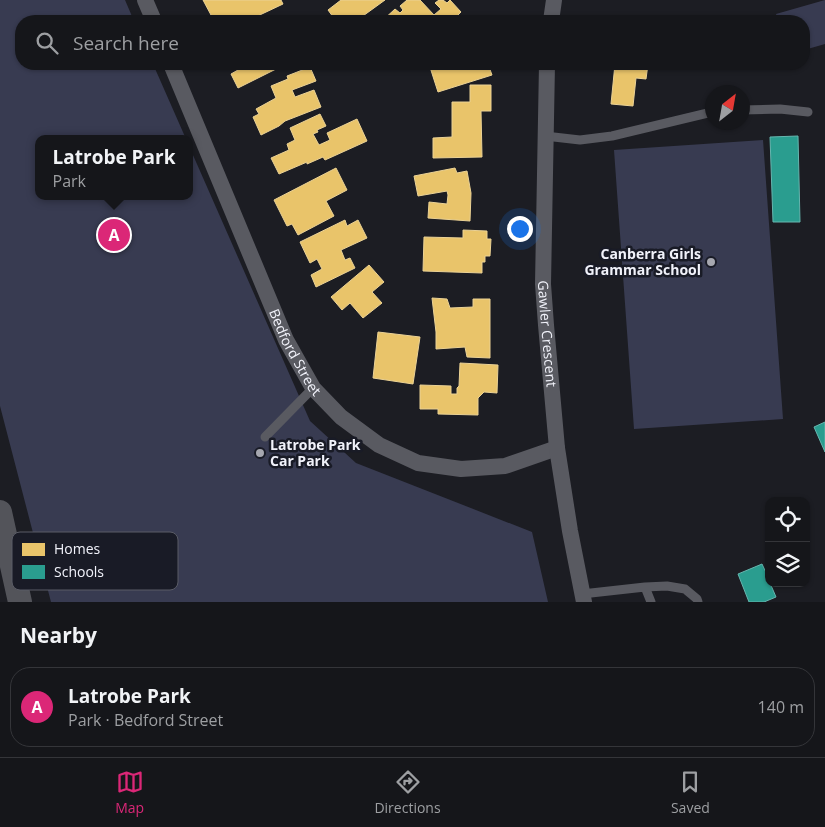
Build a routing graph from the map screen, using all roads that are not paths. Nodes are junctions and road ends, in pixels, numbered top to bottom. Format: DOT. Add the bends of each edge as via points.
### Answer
graph roads {
  1 [pos="145,0"];
  2 [pos="554,0"];
  3 [pos="151,15"];
  4 [pos="553,15"];
  5 [pos="174,70"];
  6 [pos="547,70"];
  7 [pos="750,110"];
  8 [pos="808,112"];
  9 [pos="705,114"];
  10 [pos="545,136"];
  11 [pos="313,388"];
  12 [pos="265,437"];
  13 [pos="557,448"];
  14 [pos="0,512"];
  15 [pos="12,566"];
  16 [pos="645,587"];
  17 [pos="583,598"];
  18 [pos="651,602"];
  19 [pos="698,602"];
  1 -- 3 [label="street"];
  2 -- 4 [label="street"];
  5 -- 11 [label="street, Bedford Street" via="286,340"];
  6 -- 10 [label="street, Gawler Crescent"];
  7 -- 8 [label="lane"];
  9 -- 10 [label="lane" via="612,136 580,140"];
  10 -- 13 [label="street, Gawler Crescent" via="544,284"];
  11 -- 12 [label="lane"];
  11 -- 13 [label="street, Bedford Street" via="341,417 379,445 418,463 461,469 505,466"];
  13 -- 17 [label="street, Gawler Crescent"];
  14 -- 15 [label="main road"];
  16 -- 17 [label="lane"];
  16 -- 18 [label="lane"];
  16 -- 19 [label="lane" via="685,589"];
}
